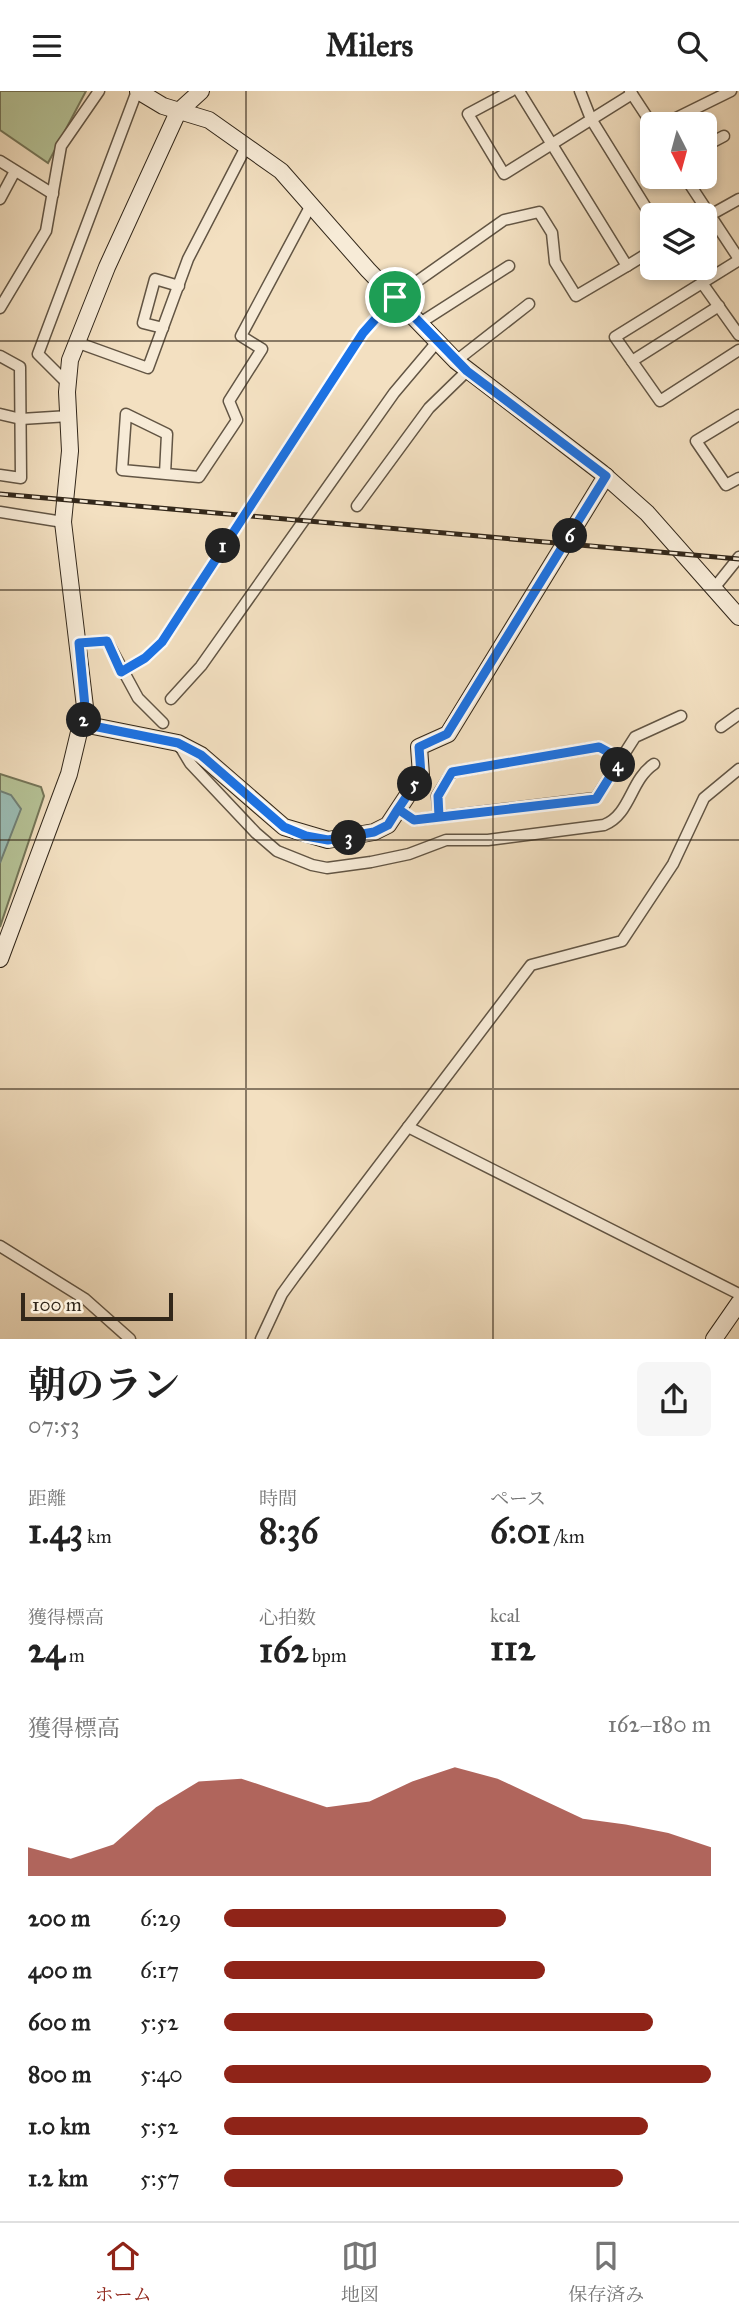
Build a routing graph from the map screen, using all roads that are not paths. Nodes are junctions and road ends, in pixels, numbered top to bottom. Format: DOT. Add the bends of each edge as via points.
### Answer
graph roads {
  1 [pos="99,91"];
  2 [pos="138,91"];
  3 [pos="201,91"];
  4 [pos="511,91"];
  5 [pos="519,91"];
  6 [pos="580,91"];
  7 [pos="731,91"];
  8 [pos="631,92"];
  9 [pos="178,112"];
  10 [pos="644,112"];
  11 [pos="688,112"];
  12 [pos="592,119"];
  13 [pos="724,136"];
  14 [pos="718,139"];
  15 [pos="552,143"];
  16 [pos="247,145"];
  17 [pos="0,161"];
  18 [pos="15,171"];
  19 [pos="53,194"];
  20 [pos="0,199"];
  21 [pos="739,199"];
  22 [pos="643,203"];
  23 [pos="311,205"];
  24 [pos="717,211"];
  25 [pos="717,229"];
  26 [pos="640,258"];
  27 [pos="739,259"];
  28 [pos="509,266"];
  29 [pos="627,266"];
  30 [pos="702,283"];
  31 [pos="178,286"];
  32 [pos="395,297"];
  33 [pos="529,304"];
  34 [pos="0,306"];
  35 [pos="719,306"];
  36 [pos="420,323"];
  37 [pos="163,328"];
  38 [pos="739,335"];
  39 [pos="437,341"];
  40 [pos="76,342"];
  41 [pos="739,351"];
  42 [pos="0,356"];
  43 [pos="632,361"];
  44 [pos="461,366"];
  45 [pos="67,383"];
  46 [pos="0,414"];
  47 [pos="739,415"];
  48 [pos="69,416"];
  49 [pos="21,419"];
  50 [pos="165,474"];
  51 [pos="0,475"];
  52 [pos="606,476"];
  53 [pos="739,478"];
  54 [pos="357,506"];
  55 [pos="0,512"];
  56 [pos="63,522"];
  57 [pos="739,557"];
  58 [pos="715,587"];
  59 [pos="739,617"];
  60 [pos="79,643"];
  61 [pos="121,672"];
  62 [pos="171,699"];
  63 [pos="739,714"];
  64 [pos="681,716"];
  65 [pos="163,723"];
  66 [pos="83,724"];
  67 [pos="721,727"];
  68 [pos="178,743"];
  69 [pos="621,759"];
  70 [pos="654,764"];
  71 [pos="739,769"];
  72 [pos="398,809"];
  73 [pos="439,817"];
  74 [pos="0,959"];
  75 [pos="408,1127"];
  76 [pos="0,1246"];
  77 [pos="739,1294"];
  78 [pos="739,1303"];
  79 [pos="130,1339"];
  80 [pos="261,1339"];
  81 [pos="714,1339"];
  1 -- 19 [label="street" via="61,146"];
  2 -- 9 [label="street"];
  2 -- 45 [label="street" via="38,354"];
  3 -- 9 [label="street"];
  4 -- 15 [label="street" via="468,114 504,174"];
  5 -- 15 [label="street"];
  6 -- 12 [label="street"];
  7 -- 11 [label="street"];
  8 -- 10 [label="street"];
  8 -- 12 [label="street"];
  9 -- 16 [label="street" via="209,120"];
  9 -- 40 [label="street"];
  12 -- 15 [label="street"];
  12 -- 22 [label="street"];
  13 -- 14 [label="street"];
  15 -- 29 [label="street"];
  16 -- 23 [label="street" via="281,171"];
  16 -- 31 [label="street"];
  17 -- 18 [label="street"];
  18 -- 19 [label="street"];
  18 -- 20 [label="street"];
  19 -- 34 [label="street" via="43,238"];
  21 -- 24 [label="street"];
  23 -- 32 [label="street"];
  23 -- 50 [label="street" via="241,336 262,349 229,401 237,420 199,477"];
  25 -- 27 [label="street"];
  26 -- 29 [label="street"];
  27 -- 30 [label="street"];
  28 -- 36 [label="street"];
  29 -- 32 [label="street" via="576,296 555,262 552,233 539,212 504,220"];
  30 -- 35 [label="street"];
  30 -- 43 [label="street" via="615,337"];
  31 -- 37 [label="street"];
  31 -- 37 [label="street" via="155,279 143,323"];
  32 -- 36 [label="street"];
  32 -- 61 [label="street" via="363,333 162,642"];
  33 -- 44 [label="street"];
  35 -- 38 [label="street"];
  35 -- 43 [label="street"];
  36 -- 39 [label="street"];
  37 -- 40 [label="street" via="148,369"];
  39 -- 44 [label="street"];
  39 -- 62 [label="street" via="394,393 201,666"];
  40 -- 45 [label="street"];
  41 -- 43 [label="street" via="660,401"];
  42 -- 49 [label="street" via="20,367"];
  44 -- 52 [label="street"];
  44 -- 54 [label="street"];
  45 -- 48 [label="street"];
  46 -- 49 [label="street"];
  47 -- 53 [label="street" via="696,441 726,485"];
  48 -- 49 [label="street"];
  48 -- 56 [label="street" via="71,451"];
  49 -- 51 [label="street" via="21,478"];
  50 -- 50 [label="street" via="122,470 126,414 167,434"];
  52 -- 58 [label="street" via="673,539"];
  52 -- 72 [label="street" via="447,734 419,747 421,775"];
  55 -- 56 [label="street"];
  56 -- 60 [label="street"];
  57 -- 58 [label="street"];
  58 -- 59 [label="street"];
  60 -- 61 [label="street" via="107,641"];
  60 -- 66 [label="street"];
  61 -- 65 [label="street"];
  63 -- 67 [label="street"];
  64 -- 69 [label="street" via="635,737"];
  66 -- 68 [label="street"];
  66 -- 74 [label="street"];
  68 -- 70 [label="street" via="190,764 256,833 295,860 327,868 409,854 446,840 488,840 604,825 620,816 643,771"];
  68 -- 72 [label="street" via="201,755 284,827 306,836 328,840 374,832 388,825"];
  69 -- 73 [label="street" via="596,799"];
  69 -- 73 [label="street" via="599,747 452,772 438,796"];
  71 -- 75 [label="street" via="704,798 673,864 622,940 531,965"];
  72 -- 73 [label="street" via="414,820"];
  75 -- 77 [label="street"];
  75 -- 80 [label="street" via="282,1294"];
  76 -- 79 [label="street" via="85,1299"];
  78 -- 81 [label="street"];
}
